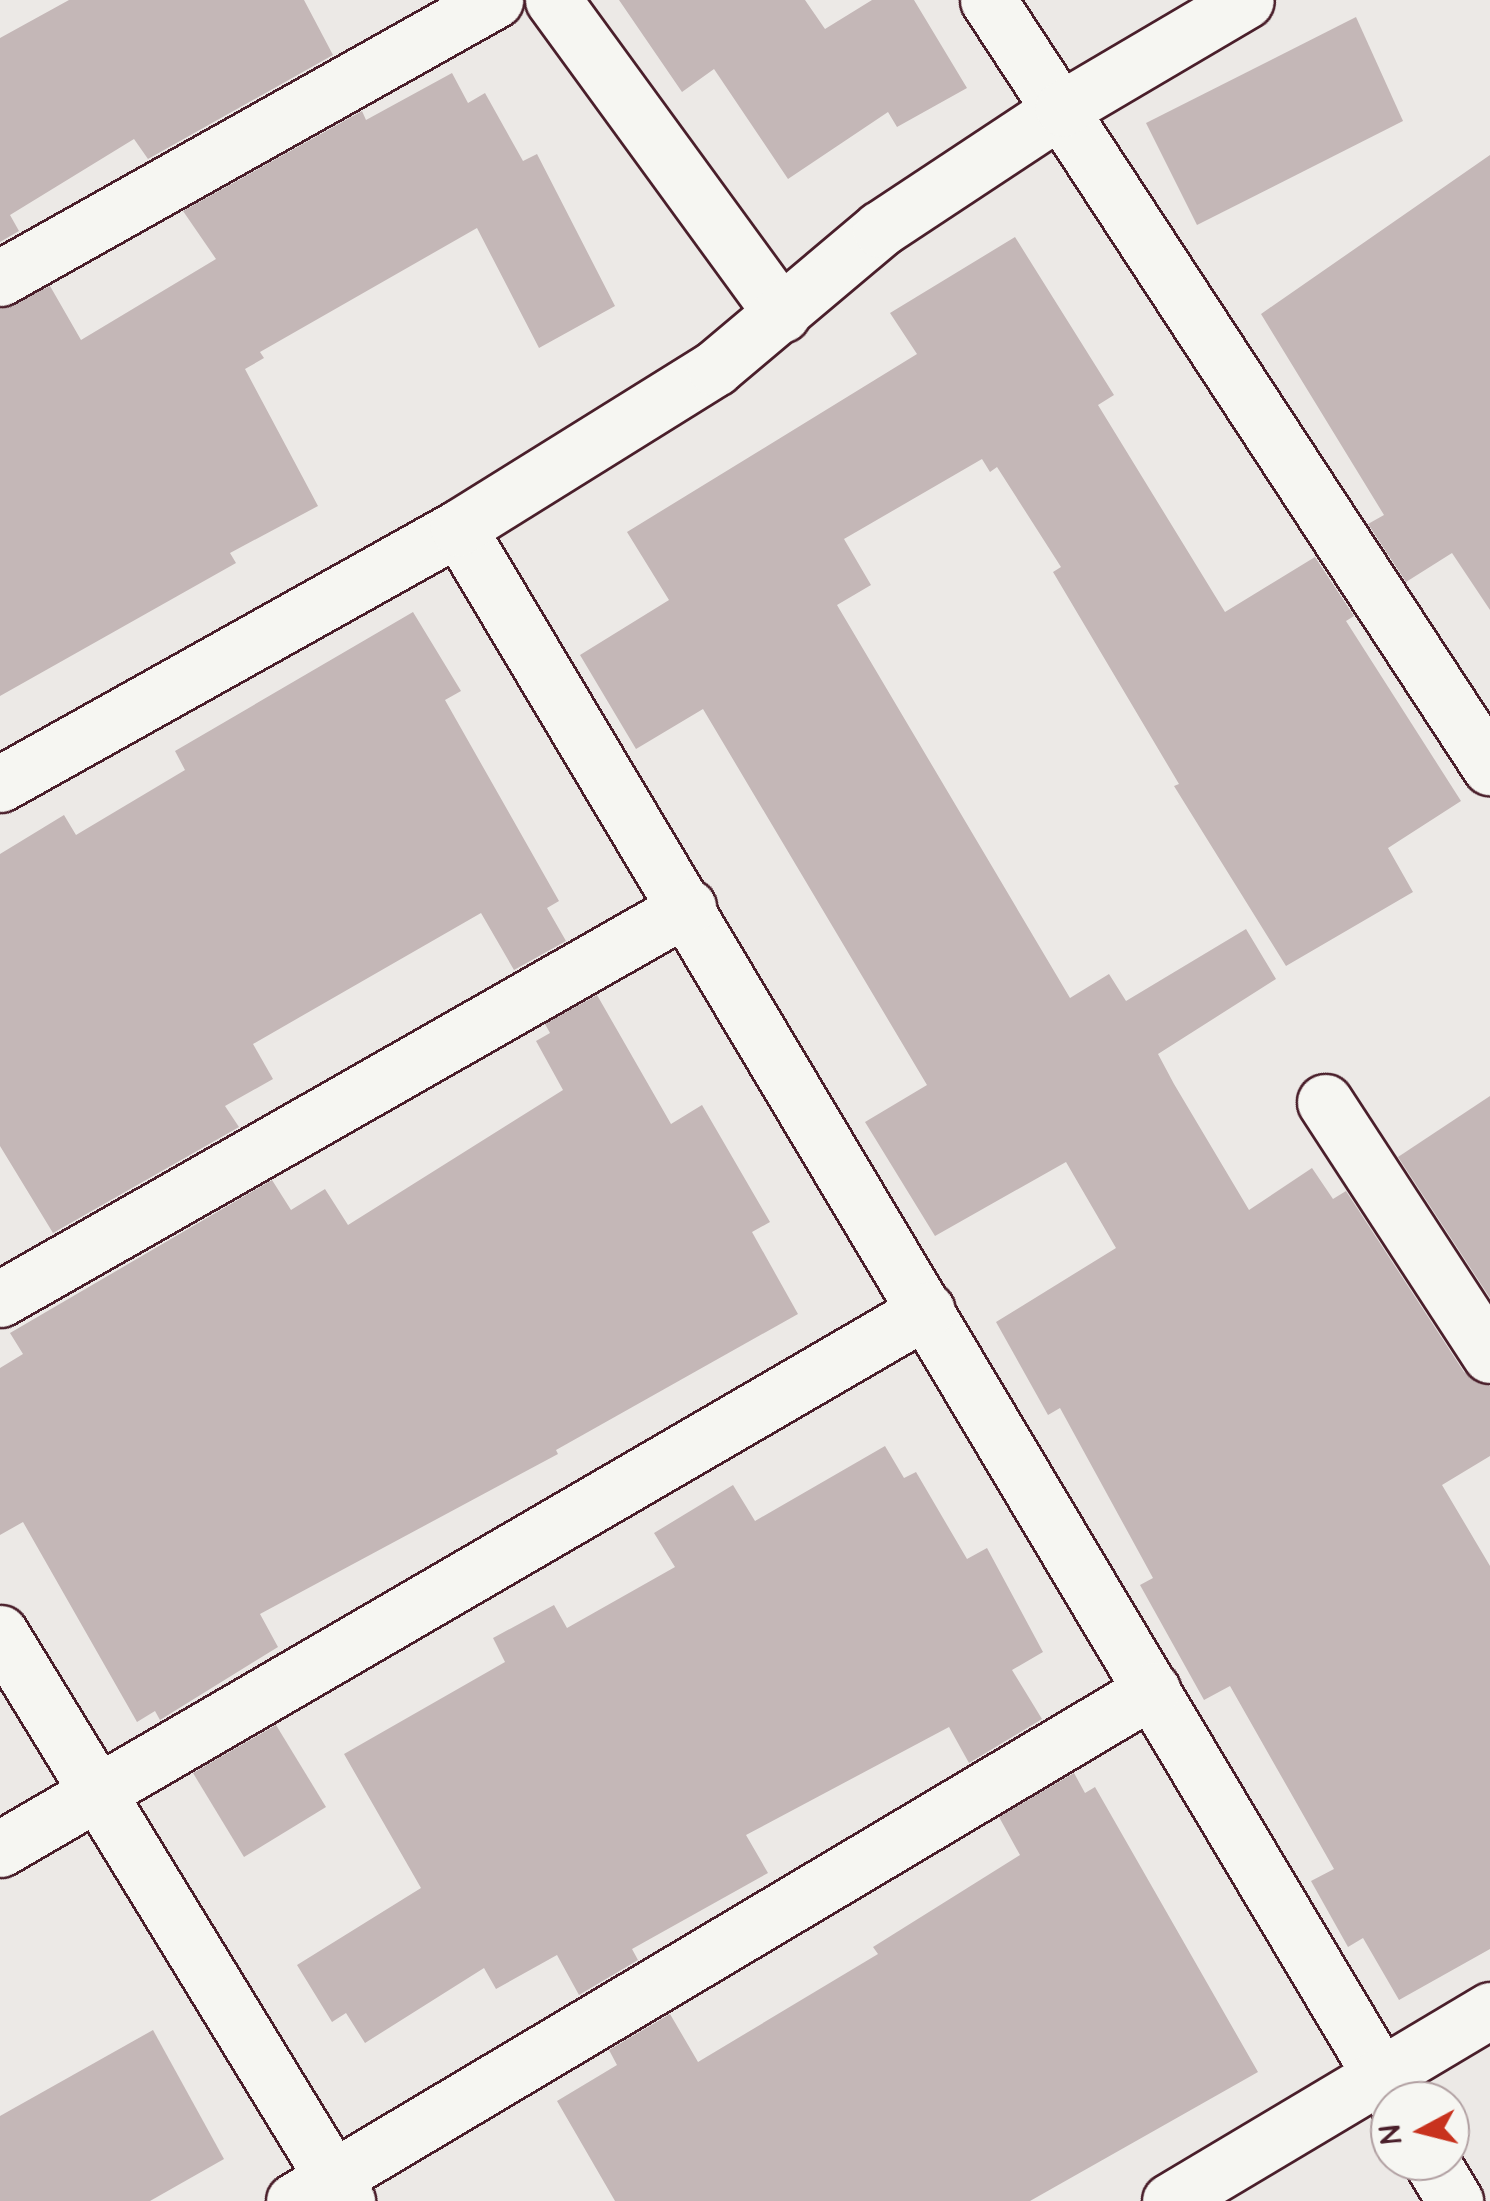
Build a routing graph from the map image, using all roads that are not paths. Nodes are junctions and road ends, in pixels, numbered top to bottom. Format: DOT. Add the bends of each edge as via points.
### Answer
graph roads {
  1 [pos="495,0"];
  2 [pos="553,0"];
  3 [pos="988,0"];
  4 [pos="1246,0"];
  5 [pos="1063,108"];
  6 [pos="0,278"];
  7 [pos="782,314"];
  8 [pos="458,528"];
  9 [pos="1490,767"];
  10 [pos="0,784"];
  11 [pos="688,906"];
  12 [pos="1325,1102"];
  13 [pos="0,1299"];
  14 [pos="927,1310"];
  15 [pos="1490,1355"];
  16 [pos="0,1632"];
  17 [pos="1152,1690"];
  18 [pos="97,1793"];
  19 [pos="0,1850"];
  20 [pos="1490,2010"];
  21 [pos="1385,2081"];
  22 [pos="1398,2081"];
  23 [pos="1370,2098"];
  24 [pos="325,2193"];
  25 [pos="1170,2201"];
  1 -- 6 [label="street"];
  2 -- 7 [label="street"];
  3 -- 5 [label="street"];
  4 -- 5 [label="street"];
  5 -- 7 [label="street" via="880,229"];
  5 -- 9 [label="street"];
  7 -- 8 [label="street" via="715,368"];
  8 -- 10 [label="street"];
  8 -- 11 [label="street"];
  11 -- 13 [label="street"];
  11 -- 14 [label="street"];
  12 -- 15 [label="street"];
  14 -- 17 [label="street"];
  14 -- 18 [label="street"];
  16 -- 18 [label="street"];
  17 -- 21 [label="street"];
  17 -- 24 [label="street"];
  18 -- 19 [label="street"];
  18 -- 24 [label="street"];
  20 -- 22 [label="street"];
  23 -- 25 [label="street"];
}
